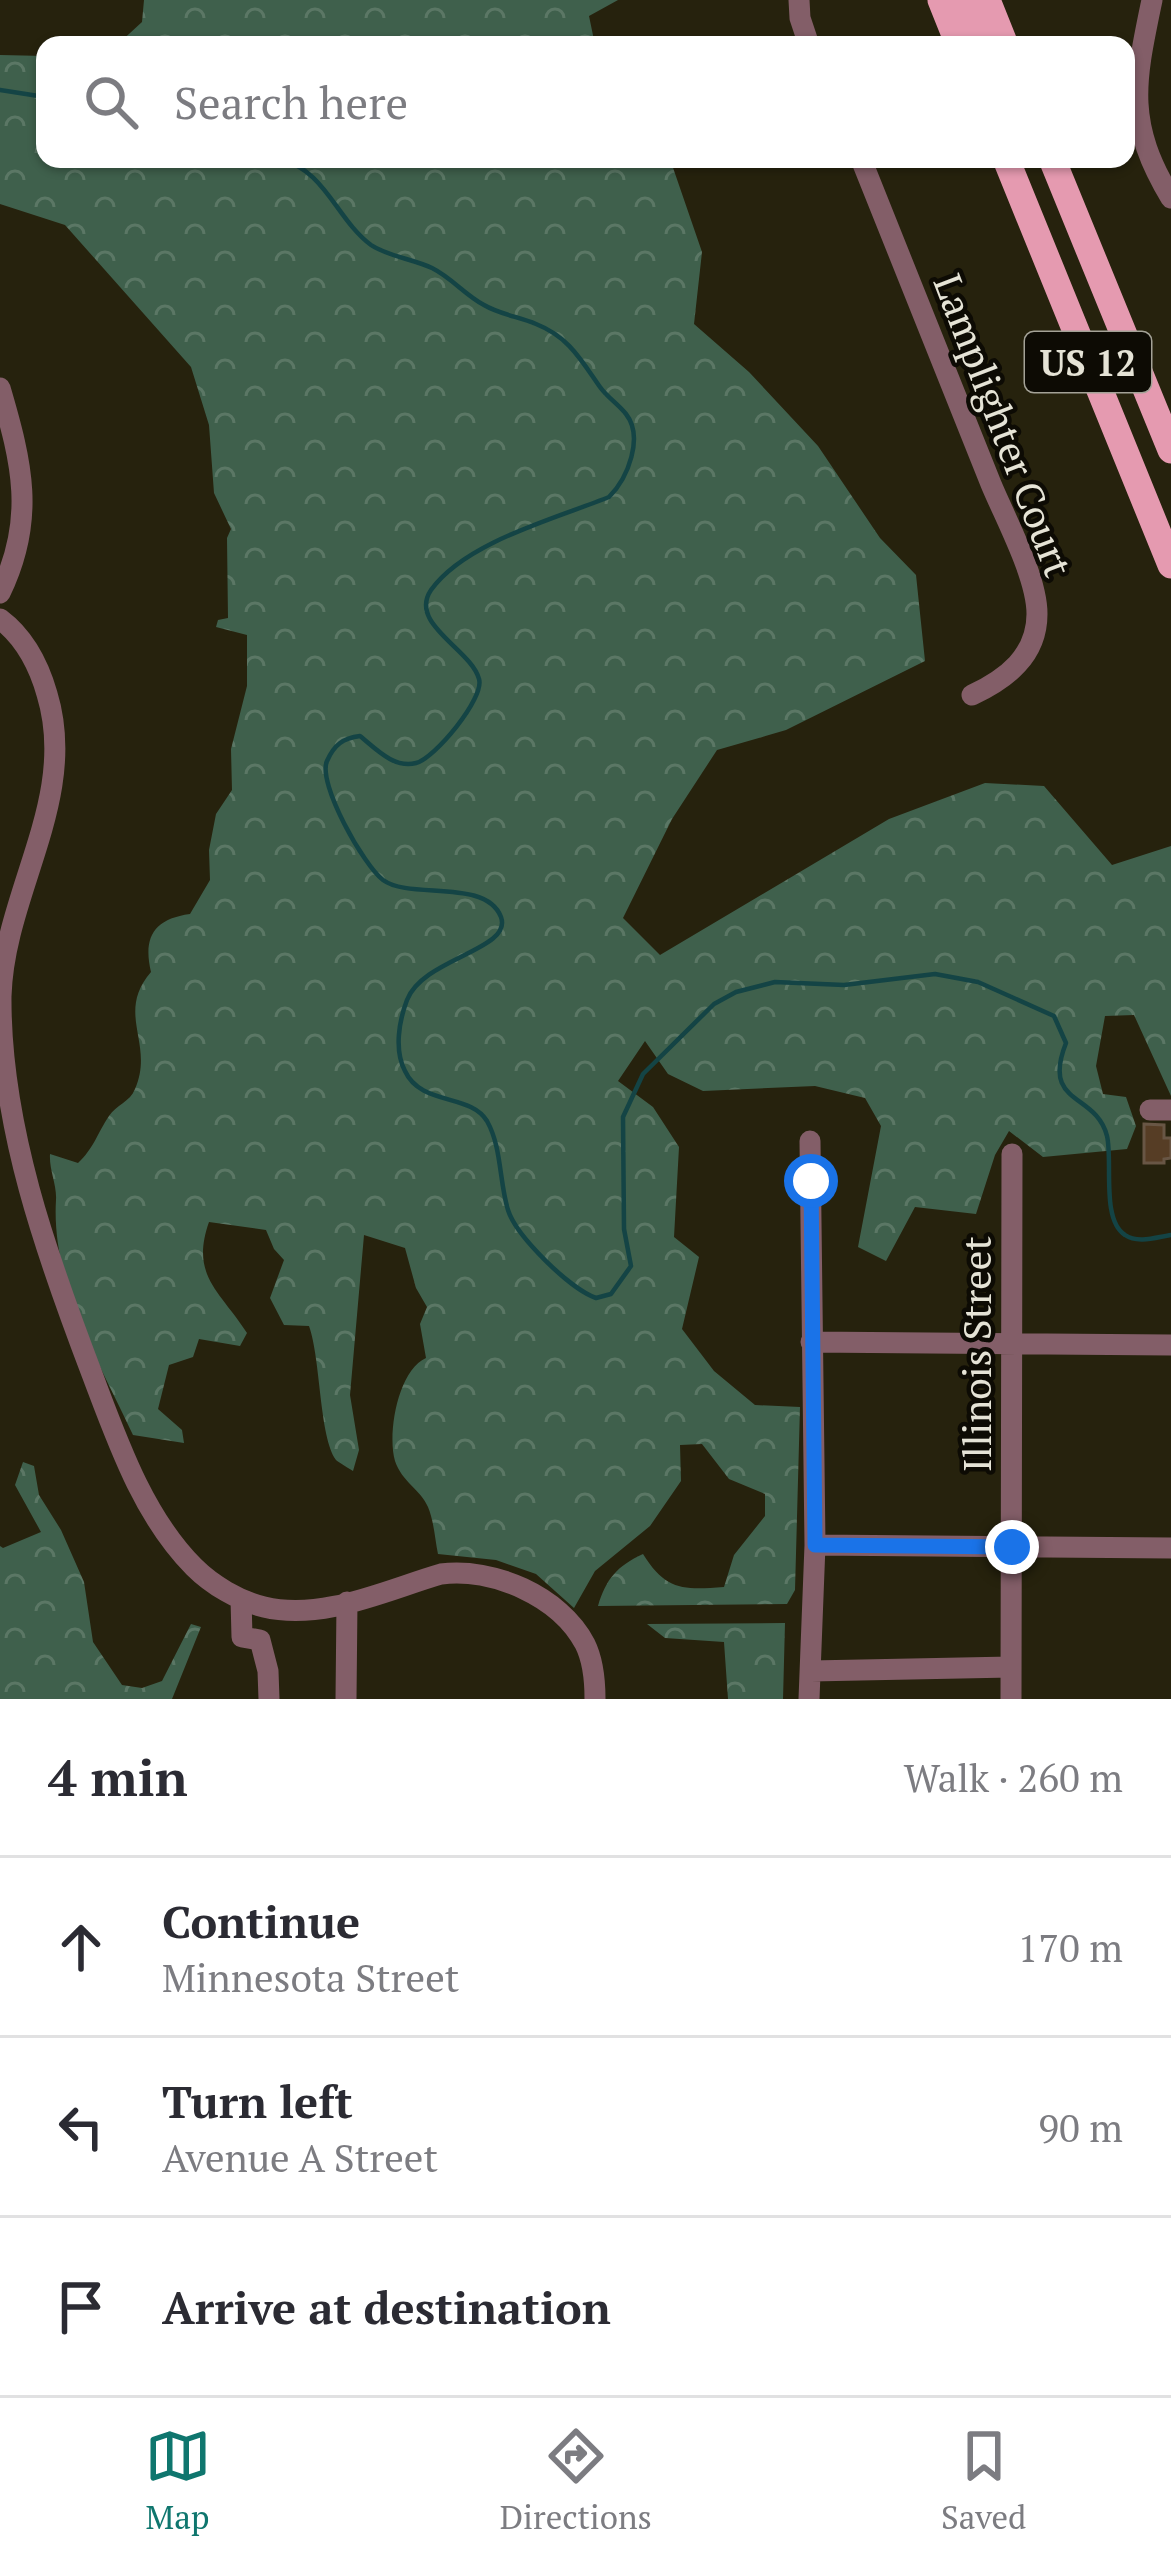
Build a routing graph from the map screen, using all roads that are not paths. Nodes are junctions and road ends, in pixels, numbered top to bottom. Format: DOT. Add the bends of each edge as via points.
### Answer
graph roads {
  1 [pos="800,0"];
  2 [pos="941,0"];
  3 [pos="962,0"];
  4 [pos="987,0"];
  5 [pos="1152,0"];
  6 [pos="806,36"];
  7 [pos="955,36"];
  8 [pos="978,36"];
  9 [pos="1001,36"];
  10 [pos="864,168"];
  11 [pos="1010,168"];
  12 [pos="1056,168"];
  13 [pos="1171,197"];
  14 [pos="0,388"];
  15 [pos="1171,450"];
  16 [pos="1171,565"];
  17 [pos="0,593"];
  18 [pos="0,619"];
  19 [pos="972,695"];
  20 [pos="810,1141"];
  21 [pos="1012,1154"];
  22 [pos="811,1342"];
  23 [pos="1012,1342"];
  24 [pos="1171,1346"];
  25 [pos="815,1545"];
  26 [pos="1012,1547"];
  27 [pos="1171,1548"];
  28 [pos="241,1599"];
  29 [pos="347,1602"];
  30 [pos="1011,1667"];
  31 [pos="811,1671"];
  32 [pos="269,1699"];
  33 [pos="346,1699"];
  34 [pos="595,1699"];
  35 [pos="809,1699"];
  36 [pos="1011,1699"];
  1 -- 6 [label="street"];
  2 -- 7 [label="main road"];
  3 -- 8 [label="main road"];
  4 -- 9 [label="main road"];
  5 -- 13 [label="street" via="1135,111"];
  10 -- 19 [label="street, Lamplighter Court" via="1037,610 1030,647 1015,669"];
  11 -- 16 [label="main road, US 12"];
  12 -- 15 [label="main road, US 12"];
  14 -- 17 [label="street" via="24,501"];
  18 -- 28 [label="street" via="43,679 56,740 53,790 3,965 3,1043 30,1191 56,1280 132,1469 194,1567"];
  20 -- 22 [label="street"];
  21 -- 23 [label="street, Illinois Street"];
  22 -- 23 [label="street"];
  22 -- 25 [label="street"];
  23 -- 24 [label="street"];
  23 -- 26 [label="street, Illinois Street"];
  25 -- 26 [label="street"];
  25 -- 31 [label="street"];
  26 -- 27 [label="street"];
  26 -- 30 [label="street, Illinois Street"];
  28 -- 29 [label="street" via="289,1610"];
  28 -- 32 [label="street" via="242,1637 260,1640"];
  29 -- 33 [label="street"];
  29 -- 34 [label="street" via="441,1574 490,1575 567,1620 589,1652"];
  30 -- 31 [label="street"];
  30 -- 36 [label="street, Illinois Street"];
  31 -- 35 [label="street"];
}
